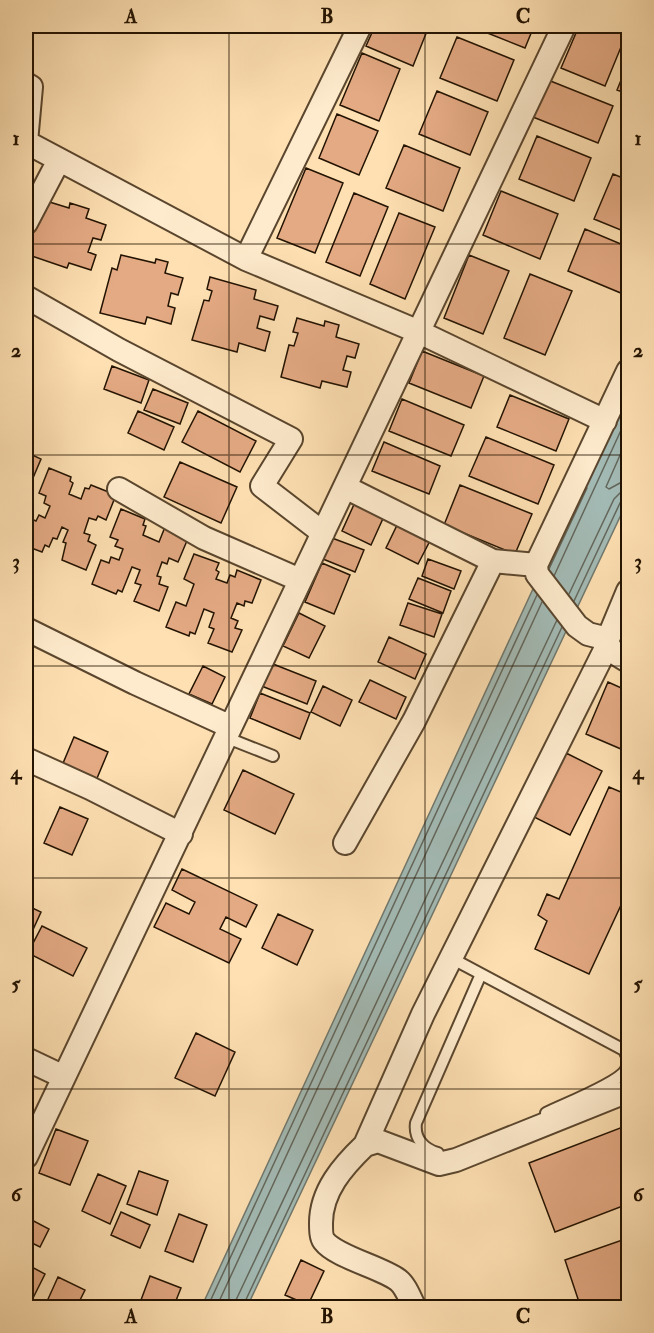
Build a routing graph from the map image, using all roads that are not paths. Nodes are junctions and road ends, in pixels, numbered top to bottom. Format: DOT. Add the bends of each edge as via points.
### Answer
graph roads {
  1 [pos="360,26"];
  2 [pos="564,26"];
  3 [pos="26,84"];
  4 [pos="59,160"];
  5 [pos="26,223"];
  6 [pos="246,259"];
  7 [pos="26,297"];
  8 [pos="419,332"];
  9 [pos="628,371"];
  10 [pos="605,421"];
  11 [pos="345,487"];
  12 [pos="119,489"];
  13 [pos="323,533"];
  14 [pos="493,561"];
  15 [pos="536,570"];
  16 [pos="300,580"];
  17 [pos="628,591"];
  18 [pos="26,629"];
  19 [pos="608,642"];
  20 [pos="628,661"];
  21 [pos="227,732"];
  22 [pos="273,756"];
  23 [pos="26,759"];
  24 [pos="181,834"];
  25 [pos="345,843"];
  26 [pos="451,958"];
  27 [pos="482,974"];
  28 [pos="26,1059"];
  29 [pos="64,1077"];
  30 [pos="628,1091"];
  31 [pos="552,1115"];
  32 [pos="365,1145"];
  33 [pos="26,1157"];
  34 [pos="415,1308"];
  1 -- 6 [label="street"];
  2 -- 8 [label="street"];
  3 -- 4 [label="street" via="31,87 26,142"];
  4 -- 5 [label="street"];
  4 -- 6 [label="street"];
  6 -- 8 [label="street"];
  7 -- 13 [label="street" via="291,439 262,486"];
  8 -- 10 [label="street"];
  8 -- 11 [label="street"];
  9 -- 10 [label="street"];
  10 -- 15 [label="street"];
  11 -- 13 [label="street"];
  11 -- 14 [label="street"];
  12 -- 16 [label="street" via="204,538"];
  13 -- 16 [label="street"];
  14 -- 15 [label="street"];
  14 -- 25 [label="street" via="414,721"];
  15 -- 19 [label="street" via="577,626"];
  16 -- 21 [label="street"];
  17 -- 19 [label="street"];
  18 -- 21 [label="street"];
  19 -- 20 [label="street" via="612,651"];
  19 -- 26 [label="street"];
  21 -- 22 [label="lane"];
  21 -- 24 [label="street"];
  23 -- 24 [label="street"];
  24 -- 29 [label="street"];
  26 -- 27 [label="lane"];
  26 -- 32 [label="street"];
  27 -- 31 [label="lane" via="624,1050 628,1058 628,1065 618,1078"];
  27 -- 31 [label="lane" via="416,1123 418,1139 433,1152 460,1152"];
  28 -- 29 [label="street"];
  29 -- 33 [label="street"];
  30 -- 31 [label="street"];
  31 -- 32 [label="street" via="456,1160 439,1164 378,1141"];
  32 -- 34 [label="street" via="330,1187 321,1211 324,1241 399,1280"];
}
